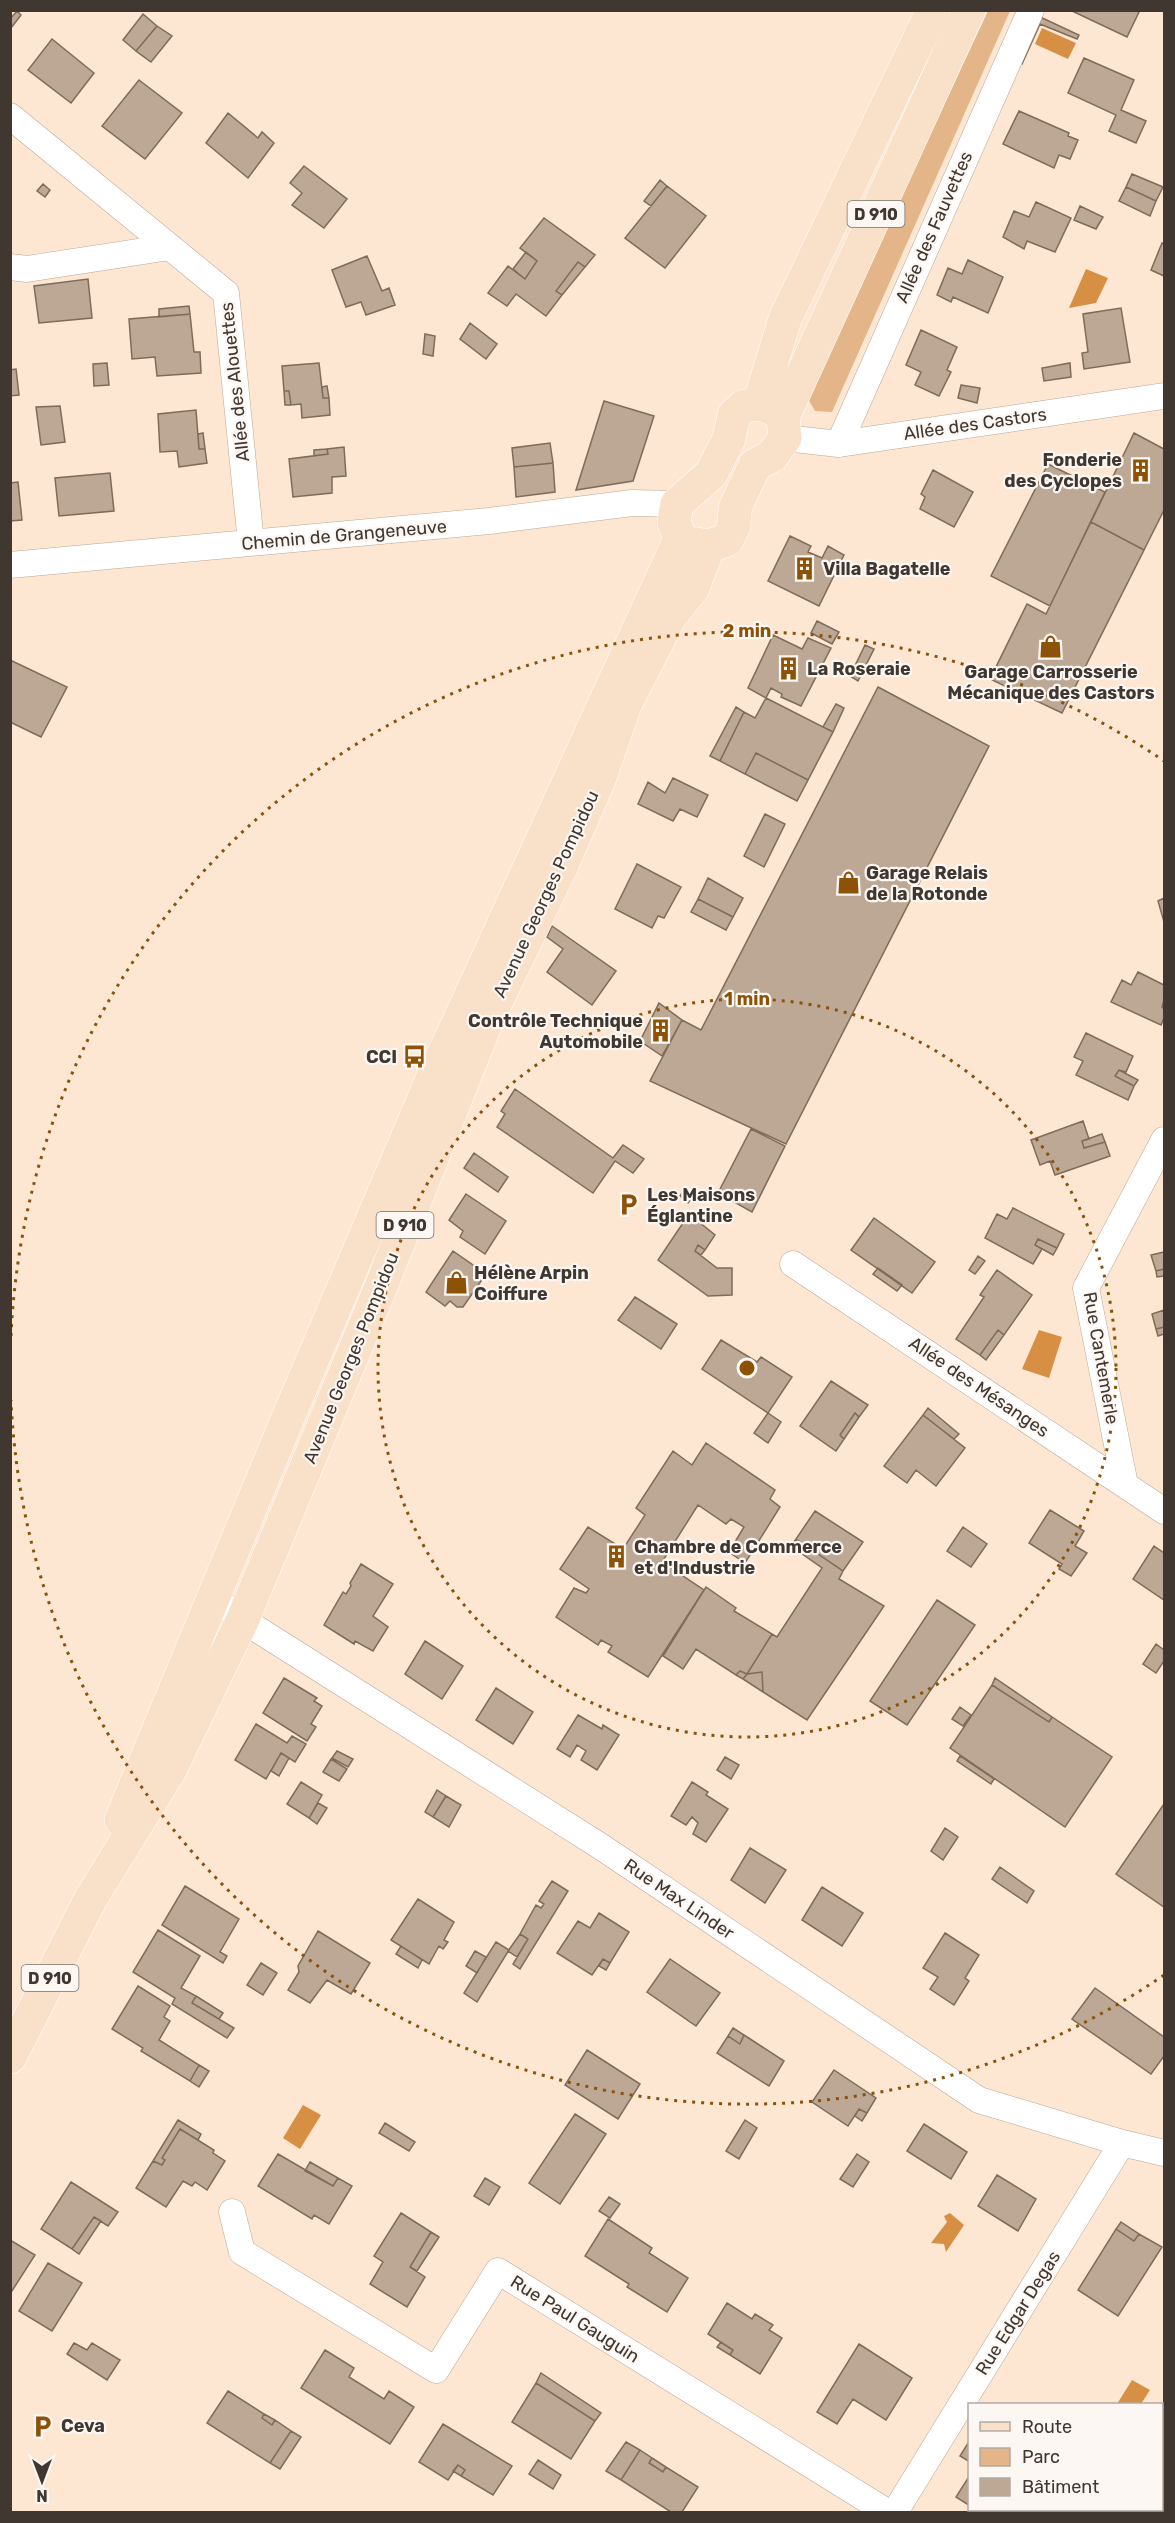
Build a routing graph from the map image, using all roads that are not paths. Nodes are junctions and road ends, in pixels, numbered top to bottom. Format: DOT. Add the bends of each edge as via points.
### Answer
graph roads {
  1 [pos="933,10"];
  2 [pos="969,10"];
  3 [pos="1031,10"];
  4 [pos="10,116"];
  5 [pos="170,247"];
  6 [pos="10,267"];
  7 [pos="1164,396"];
  8 [pos="776,420"];
  9 [pos="839,444"];
  10 [pos="677,504"];
  11 [pos="695,542"];
  12 [pos="251,543"];
  13 [pos="10,565"];
  14 [pos="1164,1140"];
  15 [pos="794,1264"];
  16 [pos="1125,1485"];
  17 [pos="1164,1511"];
  18 [pos="214,1598"];
  19 [pos="243,1619"];
  20 [pos="90,1900"];
  21 [pos="10,2057"];
  22 [pos="1122,2144"];
  23 [pos="1164,2153"];
  24 [pos="232,2212"];
  25 [pos="887,2512"];
  26 [pos="895,2512"];
  1 -- 8 [label="main road, Avenue Georges Pompidou / D 910" via="785,318"];
  2 -- 8 [label="main road, Avenue Georges Pompidou / D 910"];
  3 -- 9 [label="street, Allée des Fauvettes"];
  4 -- 5 [label="street, Allée des Alouettes"];
  5 -- 6 [label="street" via="27,269"];
  5 -- 12 [label="street, Allée des Alouettes" via="226,293"];
  7 -- 9 [label="street, Allée des Castors"];
  8 -- 9 [label="street, Allée des Castors"];
  8 -- 10 [label="main road" via="744,406 734,415 729,439 711,474"];
  8 -- 11 [label="main road, Avenue Georges Pompidou" via="772,456 755,465 735,507 734,526 726,540"];
  10 -- 11 [label="main road, Avenue Georges Pompidou" via="674,522"];
  10 -- 12 [label="street, Chemin de Grangeneuve" via="632,503"];
  11 -- 18 [label="main road, Avenue Georges Pompidou / D 910" via="430,1084"];
  11 -- 19 [label="main road, Avenue Georges Pompidou / D 910" via="693,588 670,617 625,705 599,780 563,863 487,1021"];
  12 -- 13 [label="street, Chemin de Grangeneuve"];
  14 -- 16 [label="street, Rue Cantemerle" via="1086,1288"];
  15 -- 16 [label="street, Allée des Mésanges"];
  16 -- 17 [label="street, Allée des Mésanges"];
  18 -- 19 [label="street, Rue Max Linder"];
  18 -- 20 [label="main road, Avenue Georges Pompidou / D 910" via="140,1770"];
  19 -- 20 [label="main road, Avenue Georges Pompidou / D 910" via="170,1770"];
  19 -- 22 [label="street, Rue Max Linder" via="600,1846 979,2100"];
  20 -- 21 [label="main road, Avenue Georges Pompidou / D 910"];
  22 -- 23 [label="street, Rue Max Linder"];
  22 -- 26 [label="street, Rue Edgar Degas"];
  24 -- 25 [label="street, Rue Paul Gauguin" via="242,2252 436,2370 498,2271"];
}
